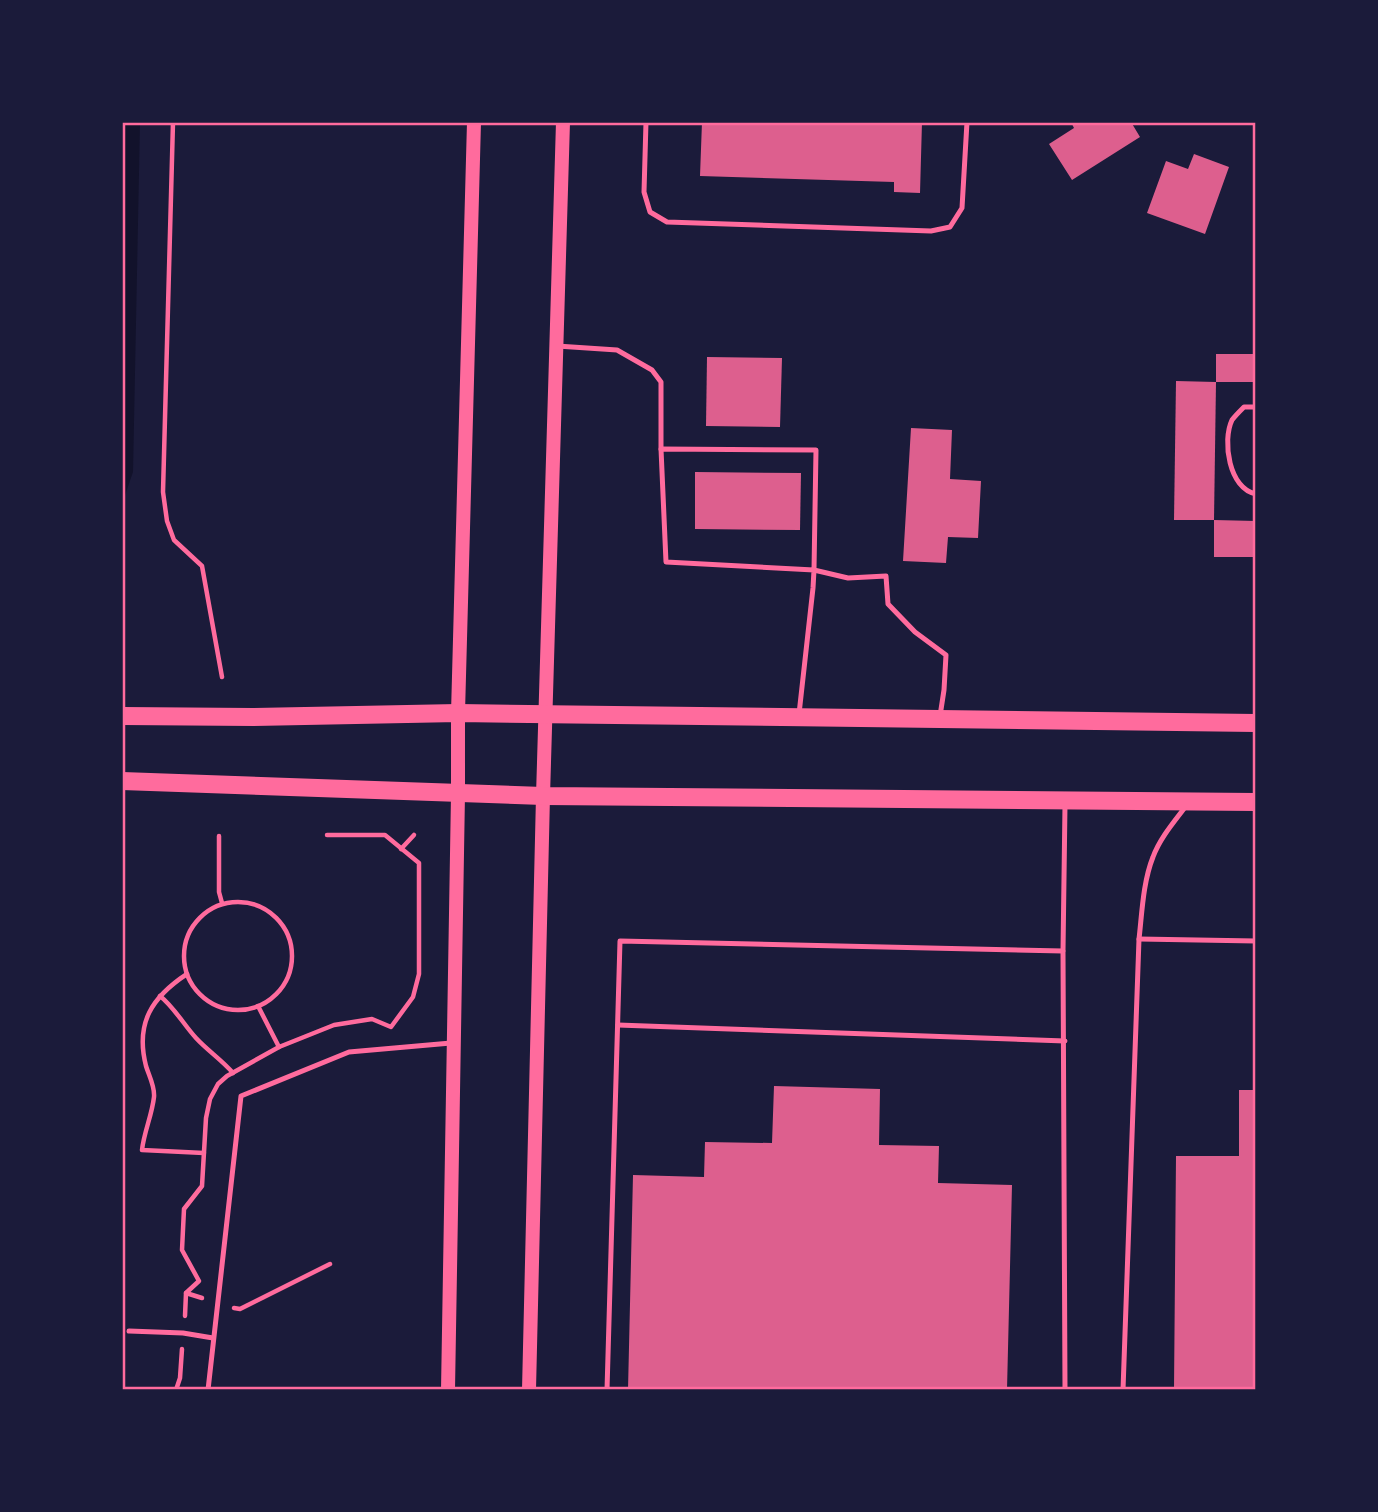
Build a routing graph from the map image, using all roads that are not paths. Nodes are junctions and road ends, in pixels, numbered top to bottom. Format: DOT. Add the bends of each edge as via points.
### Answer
graph roads {
  1 [pos="474,122"];
  2 [pos="563,122"];
  3 [pos="646,122"];
  4 [pos="967,122"];
  5 [pos="556,346"];
  6 [pos="1255,407"];
  7 [pos="661,449"];
  8 [pos="1255,494"];
  9 [pos="814,569"];
  10 [pos="458,713"];
  11 [pos="545,715"];
  12 [pos="122,716"];
  13 [pos="799,717"];
  14 [pos="939,719"];
  15 [pos="1255,723"];
  16 [pos="122,782"];
  17 [pos="458,794"];
  18 [pos="543,796"];
  19 [pos="1065,800"];
  20 [pos="1189,801"];
  21 [pos="1255,802"];
  22 [pos="1139,939"];
  23 [pos="1255,941"];
  24 [pos="1063,951"];
  25 [pos="618,1025"];
  26 [pos="1065,1041"];
  27 [pos="454,1043"];
  28 [pos="129,1331"];
  29 [pos="213,1338"];
  30 [pos="208,1390"];
  31 [pos="448,1390"];
  32 [pos="529,1390"];
  33 [pos="607,1390"];
  34 [pos="1065,1390"];
  35 [pos="1123,1390"];
  1 -- 10 [label="main road"];
  2 -- 5 [label="main road"];
  3 -- 4 [label="lane" via="644,192 650,212 667,222 931,231 950,227 962,208"];
  5 -- 7 [label="lane" via="617,351 652,370 661,382"];
  5 -- 11 [label="main road"];
  6 -- 8 [label="lane" via="1244,407 1231,422 1228,451 1234,479 1246,492"];
  7 -- 9 [label="lane" via="666,562"];
  7 -- 9 [label="lane" via="816,450"];
  9 -- 13 [label="lane"];
  9 -- 14 [label="lane" via="848,578 886,576 888,604 946,655"];
  10 -- 11 [label="main road"];
  10 -- 12 [label="main road"];
  10 -- 17 [label="main road"];
  11 -- 13 [label="main road"];
  11 -- 18 [label="main road"];
  13 -- 14 [label="main road"];
  14 -- 15 [label="main road"];
  16 -- 17 [label="main road"];
  17 -- 18 [label="main road"];
  17 -- 27 [label="main road"];
  18 -- 19 [label="main road"];
  18 -- 32 [label="main road"];
  19 -- 20 [label="main road"];
  19 -- 24 [label="lane"];
  20 -- 21 [label="main road"];
  20 -- 22 [label="lane" via="1152,858"];
  22 -- 23 [label="lane"];
  22 -- 35 [label="lane"];
  24 -- 25 [label="lane" via="620,941"];
  24 -- 26 [label="lane"];
  25 -- 26 [label="lane"];
  25 -- 33 [label="lane"];
  26 -- 34 [label="lane"];
  27 -- 29 [label="lane" via="349,1052 241,1096"];
  27 -- 31 [label="main road"];
  28 -- 29 [label="lane"];
  29 -- 30 [label="lane"];
}
